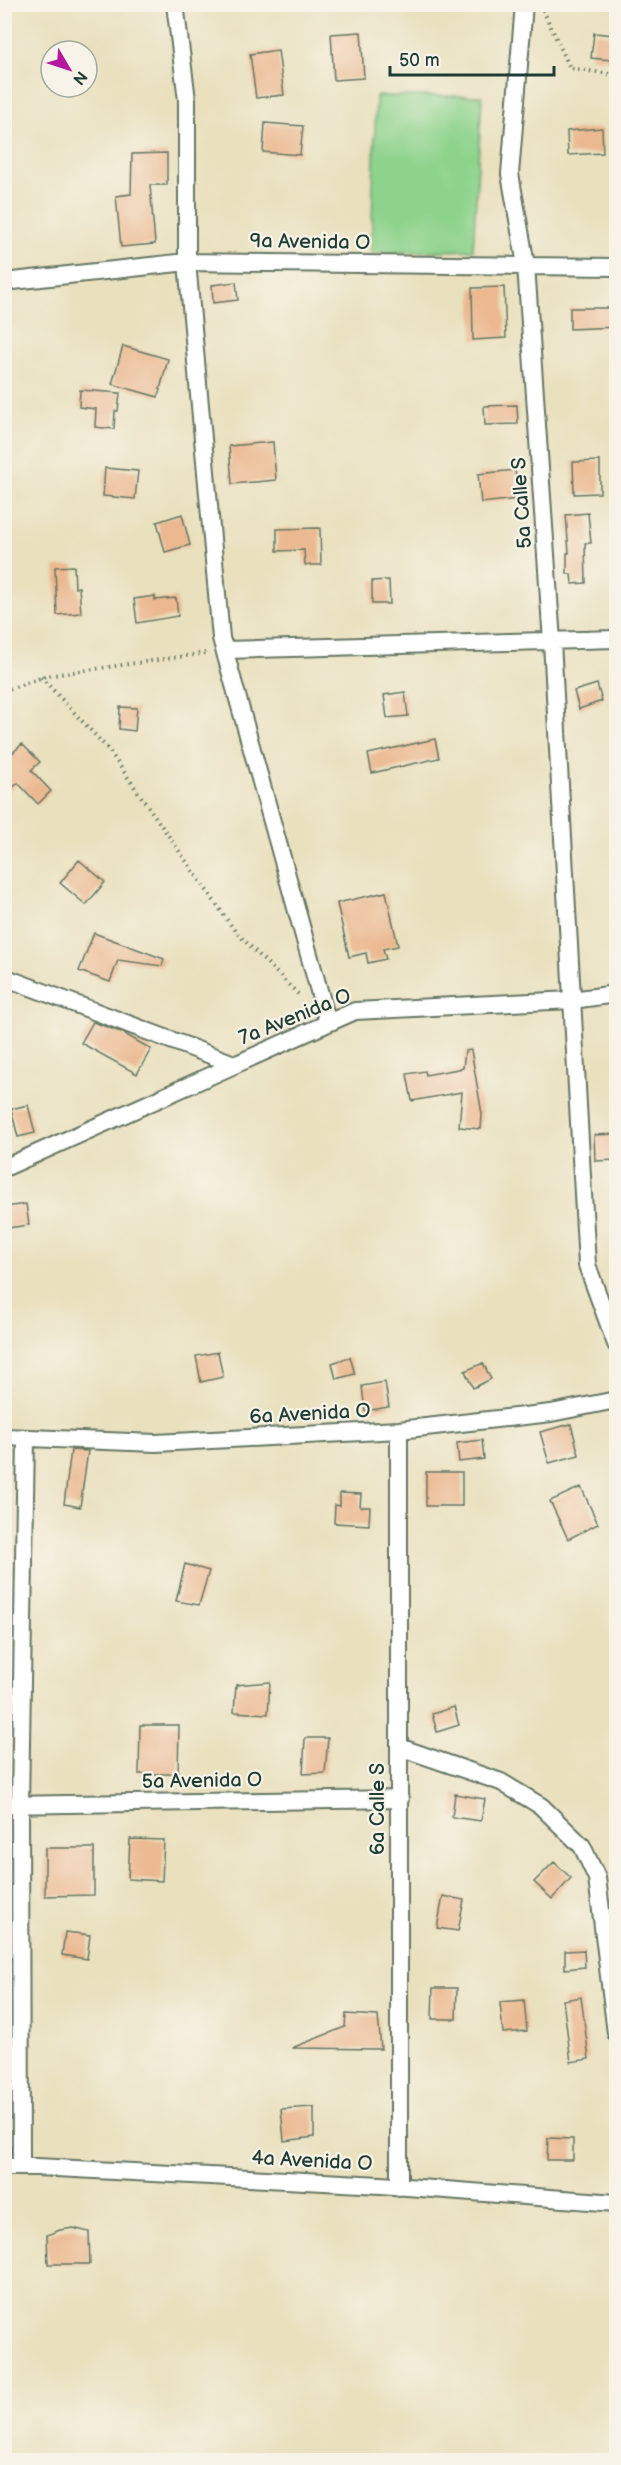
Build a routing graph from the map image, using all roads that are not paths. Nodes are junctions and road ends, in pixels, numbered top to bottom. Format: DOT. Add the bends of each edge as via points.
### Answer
graph roads {
  1 [pos="175,4"];
  2 [pos="524,4"];
  3 [pos="187,262"];
  4 [pos="526,265"];
  5 [pos="616,267"];
  6 [pos="4,282"];
  7 [pos="616,639"];
  8 [pos="552,642"];
  9 [pos="224,650"];
  10 [pos="4,977"];
  11 [pos="616,994"];
  12 [pos="572,1000"];
  13 [pos="328,1023"];
  14 [pos="234,1064"];
  15 [pos="4,1168"];
  16 [pos="616,1344"];
  17 [pos="616,1400"];
  18 [pos="399,1430"];
  19 [pos="4,1437"];
  20 [pos="26,1438"];
  21 [pos="399,1747"];
  22 [pos="400,1799"];
  23 [pos="12,1805"];
  24 [pos="616,2032"];
  25 [pos="13,2167"];
  26 [pos="399,2187"];
  27 [pos="616,2203"];
  1 -- 3 [label="street" via="186,100"];
  2 -- 4 [label="street, 5a Calle S" via="510,174"];
  3 -- 4 [label="street, 9a Avenida O"];
  3 -- 6 [label="street, 9a Avenida O"];
  3 -- 9 [label="street"];
  4 -- 5 [label="street, 9a Avenida O"];
  4 -- 8 [label="street, 5a Calle S"];
  7 -- 8 [label="street"];
  8 -- 9 [label="street"];
  8 -- 12 [label="street, 5a Calle S"];
  9 -- 13 [label="street"];
  10 -- 14 [label="street, 7a Avenida O"];
  11 -- 12 [label="street, 7a Avenida O"];
  12 -- 13 [label="street, 7a Avenida O" via="355,1011"];
  12 -- 16 [label="street, 5a Calle S" via="587,1265"];
  13 -- 14 [label="street, 7a Avenida O"];
  14 -- 15 [label="street"];
  17 -- 18 [label="street, 6a Avenida O" via="551,1413"];
  18 -- 20 [label="street, 6a Avenida O" via="156,1443"];
  18 -- 21 [label="street, 6a Calle S"];
  19 -- 20 [label="street, 6a Avenida O"];
  20 -- 23 [label="street"];
  21 -- 22 [label="street, 6a Calle S"];
  21 -- 24 [label="street" via="501,1782 541,1806 582,1846 597,1878"];
  22 -- 23 [label="street, 5a Avenida O"];
  22 -- 26 [label="street, 6a Calle S"];
  23 -- 25 [label="street"];
  25 -- 26 [label="street, 4a Avenida O"];
  26 -- 27 [label="street, 4a Avenida O"];
}
